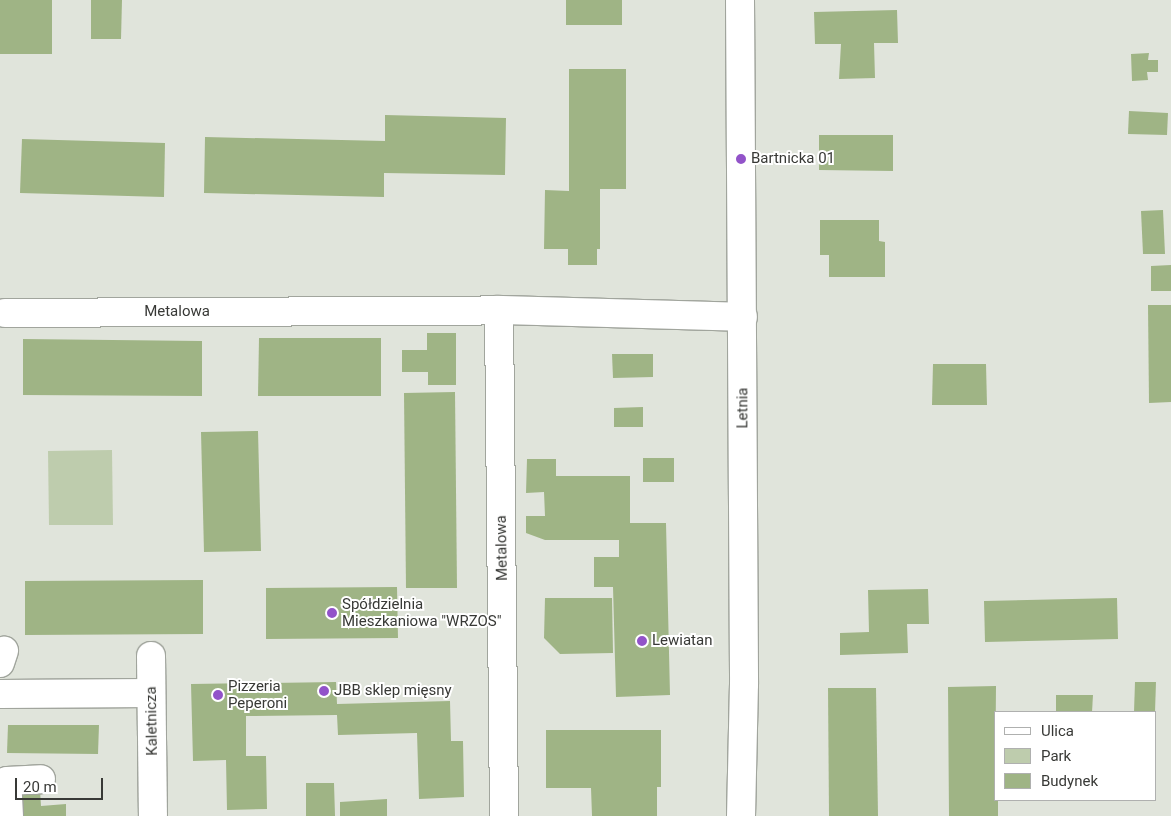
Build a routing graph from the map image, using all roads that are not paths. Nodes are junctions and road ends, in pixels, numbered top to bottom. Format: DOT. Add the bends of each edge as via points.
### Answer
graph roads {
  1 [pos="740,0"];
  2 [pos="499,310"];
  3 [pos="5,313"];
  4 [pos="743,317"];
  5 [pos="151,656"];
  6 [pos="151,693"];
  7 [pos="0,694"];
  8 [pos="41,779"];
  9 [pos="9,816"];
  10 [pos="153,816"];
  11 [pos="504,816"];
  12 [pos="741,816"];
  1 -- 4 [label="street, Letnia"];
  2 -- 3 [label="street, Metalowa"];
  2 -- 4 [label="street, Metalowa"];
  2 -- 11 [label="street, Metalowa"];
  4 -- 12 [label="street, Letnia"];
  5 -- 6 [label="street, Kaletnicza"];
  6 -- 7 [label="street"];
  6 -- 10 [label="street, Kaletnicza"];
  8 -- 9 [label="street" via="8,781"];
}
